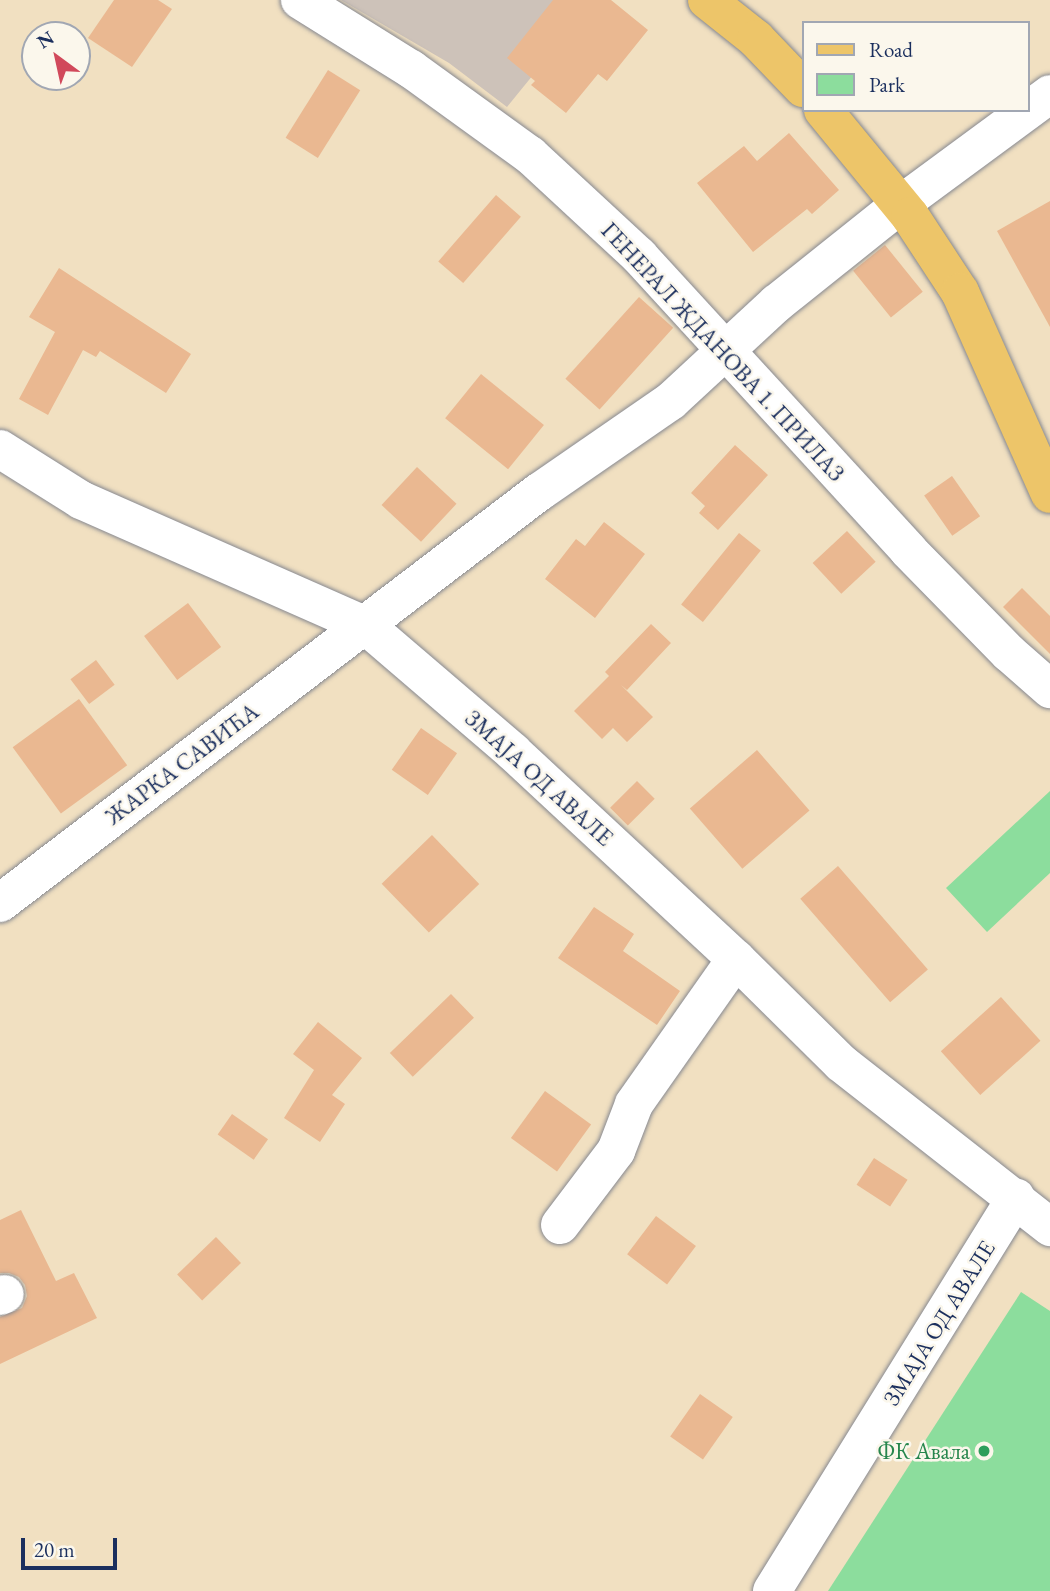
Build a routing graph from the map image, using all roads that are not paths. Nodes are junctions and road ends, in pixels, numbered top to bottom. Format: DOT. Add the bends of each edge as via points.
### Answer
graph roads {
  1 [pos="300,0"];
  2 [pos="707,0"];
  3 [pos="802,87"];
  4 [pos="1050,94"];
  5 [pos="1029,110"];
  6 [pos="825,112"];
  7 [pos="1026,112"];
  8 [pos="901,204"];
  9 [pos="726,349"];
  10 [pos="0,449"];
  11 [pos="1050,494"];
  12 [pos="365,625"];
  13 [pos="1050,690"];
  14 [pos="0,903"];
  15 [pos="736,959"];
  16 [pos="1016,1198"];
  17 [pos="560,1225"];
  18 [pos="1050,1227"];
  19 [pos="772,1591"];
  1 -- 9 [label="street, ГЕНЕРАЛ ЖДАНОВА 1. ПРИЛАЗ" via="411,69 530,155 639,256"];
  2 -- 3 [label="main road" via="756,39"];
  4 -- 5 [label="street, ЖАРКА САВИЋА"];
  6 -- 8 [label="main road"];
  7 -- 8 [label="street, ЖАРКА САВИЋА"];
  8 -- 9 [label="street, ЖАРКА САВИЋА"];
  8 -- 11 [label="main road" via="960,292"];
  9 -- 12 [label="street, ЖАРКА САВИЋА" via="671,401 539,492"];
  9 -- 13 [label="street, ГЕНЕРАЛ ЖДАНОВА 1. ПРИЛАЗ" via="908,550"];
  10 -- 12 [label="street, ЗМАЈА ОД АВАЛЕ" via="81,500"];
  12 -- 14 [label="street, ЖАРКА САВИЋА"];
  12 -- 15 [label="street, ЗМАЈА ОД АВАЛЕ" via="513,752"];
  15 -- 16 [label="street, ЗМАЈА ОД АВАЛЕ" via="841,1063"];
  15 -- 17 [label="street" via="634,1104 616,1151"];
  16 -- 18 [label="street, ЗМАЈА ОД АВАЛЕ"];
  16 -- 19 [label="street, ЗМАЈА ОД АВАЛЕ"];
}
